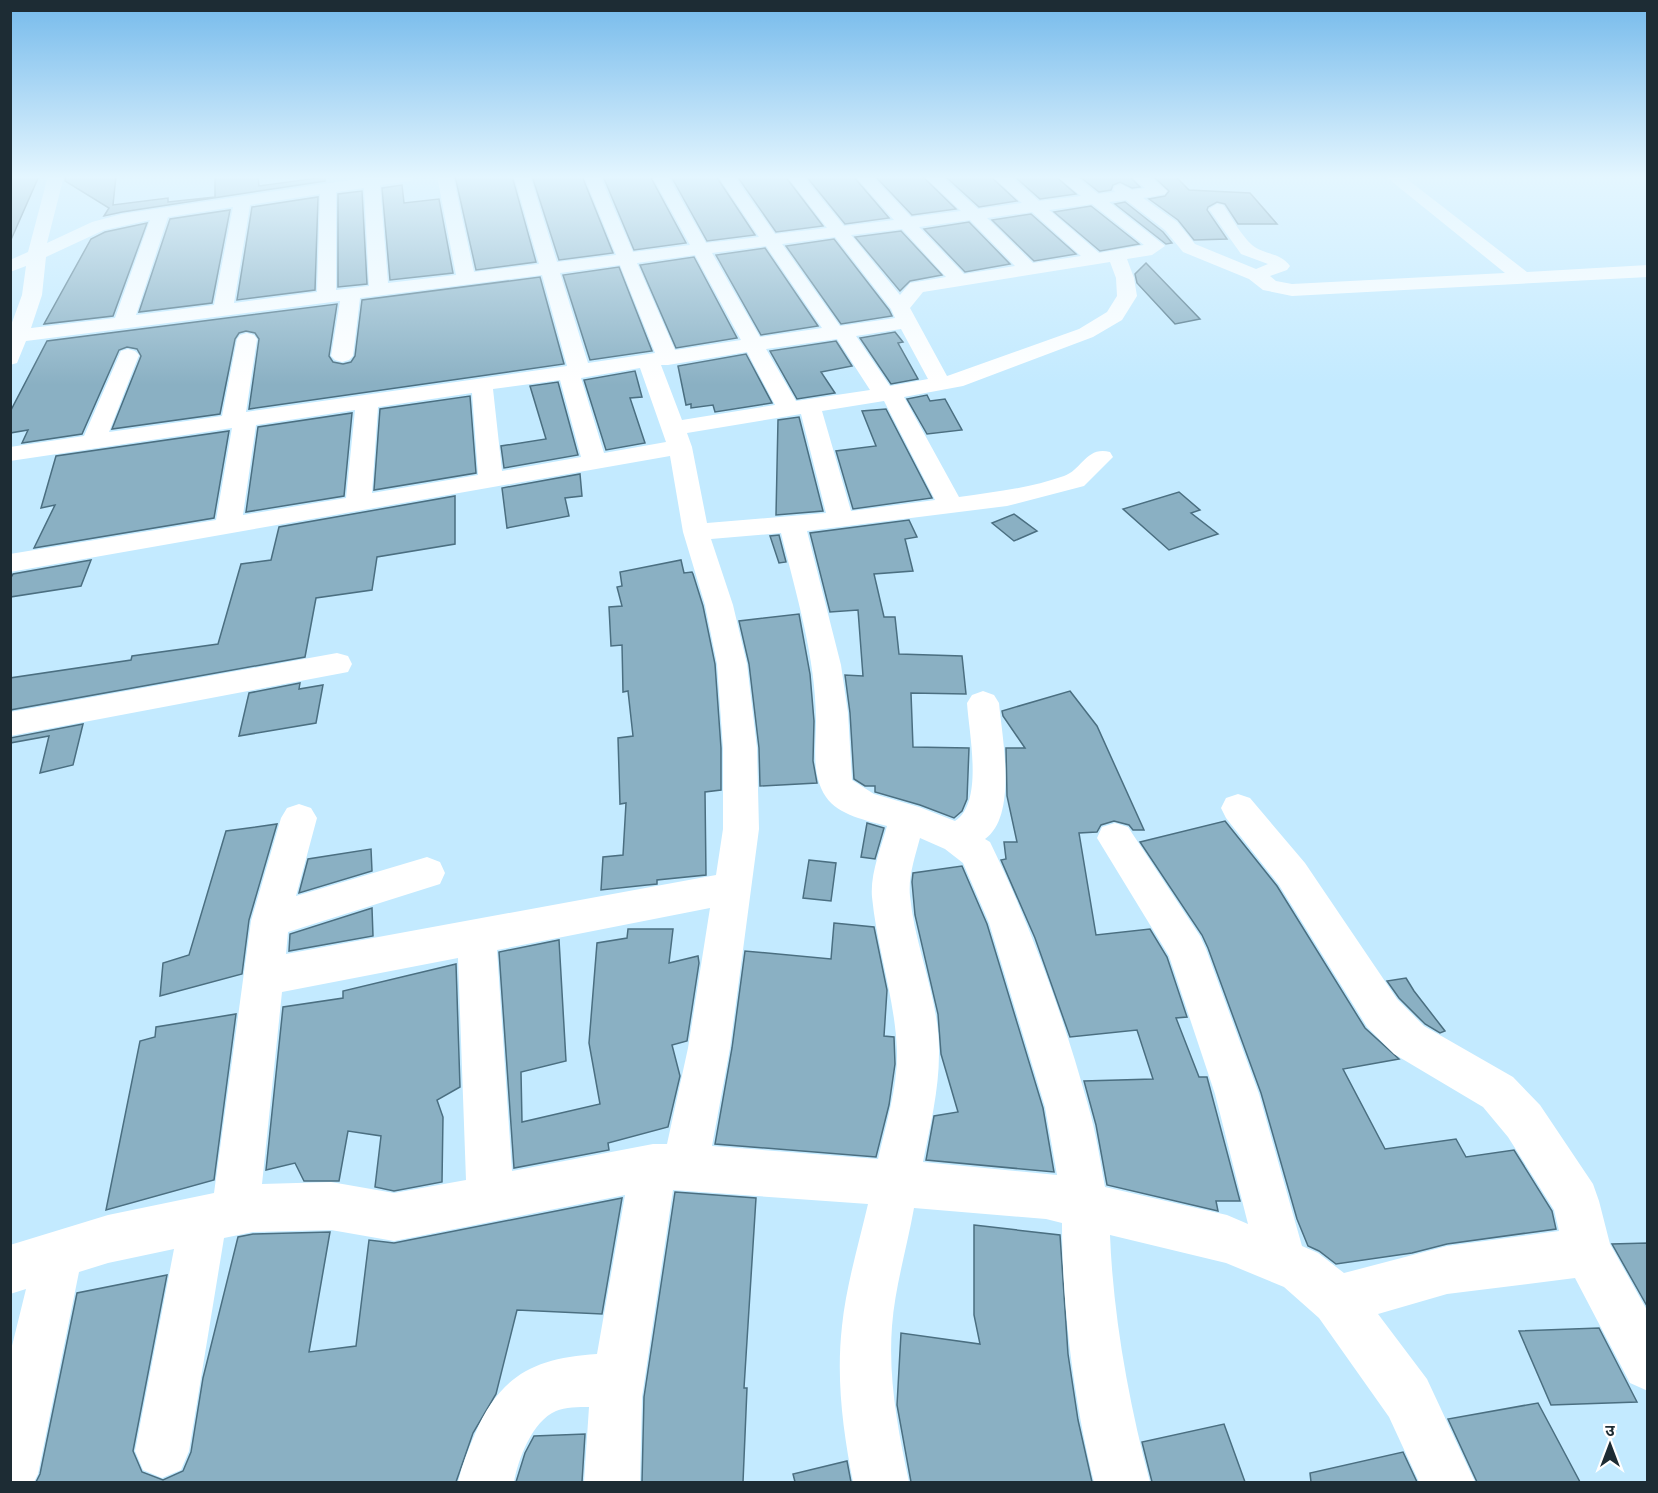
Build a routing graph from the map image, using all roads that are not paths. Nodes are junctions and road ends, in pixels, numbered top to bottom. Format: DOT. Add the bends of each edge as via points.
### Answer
graph roads {
  1 [pos="38,246"];
  2 [pos="150,246"];
  3 [pos="235,246"];
  4 [pos="327,246"];
  5 [pos="376,246"];
  6 [pos="459,246"];
  7 [pos="542,246"];
  8 [pos="619,246"];
  9 [pos="698,246"];
  10 [pos="734,246"];
  11 [pos="774,246"];
  12 [pos="850,246"];
  13 [pos="928,246"];
  14 [pos="1005,246"];
  15 [pos="1080,246"];
  16 [pos="1156,246"];
  17 [pos="1187,246"];
  18 [pos="1244,246"];
  19 [pos="1482,246"];
  20 [pos="700,250"];
  21 [pos="1116,255"];
  22 [pos="1095,259"];
  23 [pos="625,260"];
  24 [pos="10,267"];
  25 [pos="549,269"];
  26 [pos="1028,269"];
  27 [pos="1647,271"];
  28 [pos="1256,275"];
  29 [pos="1522,277"];
  30 [pos="466,280"];
  31 [pos="959,280"];
  32 [pos="379,291"];
  33 [pos="351,294"];
  34 [pos="326,298"];
  35 [pos="223,310"];
  36 [pos="904,315"];
  37 [pos="123,324"];
  38 [pos="839,333"];
  39 [pos="18,336"];
  40 [pos="247,339"];
  41 [pos="753,346"];
  42 [pos="128,355"];
  43 [pos="342,356"];
  44 [pos="11,357"];
  45 [pos="659,360"];
  46 [pos="574,373"];
  47 [pos="941,384"];
  48 [pos="482,386"];
  49 [pos="888,393"];
  50 [pos="367,402"];
  51 [pos="799,408"];
  52 [pos="239,420"];
  53 [pos="677,438"];
  54 [pos="93,442"];
  55 [pos="10,454"];
  56 [pos="1101,457"];
  57 [pos="595,462"];
  58 [pos="491,480"];
  59 [pos="358,503"];
  60 [pos="951,506"];
  61 [pos="841,520"];
  62 [pos="792,524"];
  63 [pos="228,526"];
  64 [pos="696,532"];
  65 [pos="10,563"];
  66 [pos="337,664"];
  67 [pos="983,703"];
  68 [pos="10,724"];
  69 [pos="1238,808"];
  70 [pos="907,817"];
  71 [pos="299,818"];
  72 [pos="958,838"];
  73 [pos="1114,838"];
  74 [pos="427,873"];
  75 [pos="732,888"];
  76 [pos="270,921"];
  77 [pos="477,936"];
  78 [pos="264,977"];
  79 [pos="669,1167"];
  80 [pos="897,1184"];
  81 [pos="490,1198"];
  82 [pos="1086,1206"];
  83 [pos="219,1216"];
  84 [pos="1588,1252"];
  85 [pos="58,1255"];
  86 [pos="1282,1262"];
  87 [pos="10,1270"];
  88 [pos="1337,1300"];
  89 [pos="1647,1365"];
  90 [pos="619,1378"];
  91 [pos="162,1451"];
  92 [pos="10,1474"];
  93 [pos="486,1482"];
  94 [pos="612,1482"];
  95 [pos="881,1482"];
  96 [pos="1122,1482"];
  97 [pos="1447,1482"];
  1 -- 24 [label="street"];
  1 -- 39 [label="street" via="32,295"];
  2 -- 37 [label="street"];
  3 -- 35 [label="street"];
  4 -- 34 [label="street"];
  5 -- 32 [label="street"];
  6 -- 30 [label="street"];
  7 -- 25 [label="street"];
  8 -- 23 [label="street"];
  9 -- 20 [label="street"];
  10 -- 20 [label="street"];
  11 -- 38 [label="street"];
  12 -- 36 [label="street"];
  13 -- 31 [label="street"];
  14 -- 26 [label="street"];
  15 -- 22 [label="street"];
  16 -- 21 [label="street"];
  17 -- 28 [label="street"];
  18 -- 28 [label="street" via="1281,266"];
  19 -- 29 [label="street"];
  20 -- 23 [label="street"];
  20 -- 41 [label="street"];
  21 -- 22 [label="street"];
  21 -- 47 [label="street" via="1127,296 1115,316 1086,333"];
  22 -- 26 [label="street"];
  23 -- 25 [label="street"];
  23 -- 45 [label="street"];
  25 -- 30 [label="street"];
  25 -- 46 [label="street"];
  26 -- 31 [label="street"];
  27 -- 29 [label="street"];
  28 -- 29 [label="street" via="1270,286 1292,290"];
  30 -- 32 [label="street"];
  31 -- 36 [label="street" via="917,287"];
  32 -- 33 [label="street"];
  33 -- 34 [label="street"];
  33 -- 43 [label="street"];
  34 -- 35 [label="street"];
  35 -- 37 [label="street"];
  36 -- 38 [label="street"];
  36 -- 47 [label="street"];
  37 -- 39 [label="street"];
  38 -- 41 [label="street"];
  38 -- 49 [label="street"];
  39 -- 44 [label="street"];
  40 -- 52 [label="street"];
  41 -- 45 [label="street"];
  41 -- 51 [label="street"];
  42 -- 54 [label="street"];
  45 -- 46 [label="street"];
  45 -- 53 [label="street"];
  46 -- 48 [label="street"];
  46 -- 57 [label="street"];
  47 -- 49 [label="street"];
  48 -- 50 [label="street"];
  48 -- 58 [label="street"];
  49 -- 51 [label="street"];
  49 -- 60 [label="street"];
  50 -- 52 [label="street"];
  50 -- 59 [label="street"];
  51 -- 53 [label="street"];
  51 -- 61 [label="street"];
  52 -- 54 [label="street"];
  52 -- 63 [label="street"];
  53 -- 57 [label="street"];
  53 -- 64 [label="street"];
  54 -- 55 [label="street"];
  56 -- 60 [label="street" via="1075,481 1006,498"];
  57 -- 58 [label="street"];
  58 -- 59 [label="street"];
  59 -- 63 [label="street"];
  60 -- 61 [label="street"];
  61 -- 62 [label="street"];
  62 -- 64 [label="street"];
  62 -- 70 [label="street" via="818,625 832,712 834,776 839,789 856,800"];
  63 -- 65 [label="street"];
  64 -- 75 [label="street" via="732,664 740,748 741,829"];
  66 -- 68 [label="street"];
  67 -- 72 [label="street" via="990,790 979,824"];
  69 -- 84 [label="street" via="1292,874 1382,1013 1409,1040 1498,1092 1524,1121 1576,1201"];
  70 -- 72 [label="street"];
  70 -- 80 [label="street" via="891,896 914,1010 918,1053"];
  71 -- 76 [label="street"];
  72 -- 82 [label="street" via="977,853 1031,989 1067,1107"];
  73 -- 86 [label="street" via="1186,949 1237,1094"];
  74 -- 76 [label="street"];
  75 -- 77 [label="street"];
  75 -- 79 [label="street" via="709,1048"];
  76 -- 78 [label="street"];
  77 -- 78 [label="street"];
  77 -- 81 [label="street"];
  78 -- 83 [label="street"];
  79 -- 80 [label="street"];
  79 -- 81 [label="street"];
  79 -- 90 [label="street"];
  80 -- 82 [label="street" via="1046,1196"];
  80 -- 95 [label="street" via="867,1324 869,1417"];
  81 -- 83 [label="street" via="394,1217 331,1206 253,1209"];
  82 -- 86 [label="street" via="1227,1239"];
  82 -- 96 [label="street" via="1087,1276 1110,1434"];
  83 -- 85 [label="street" via="108,1239"];
  83 -- 91 [label="street"];
  84 -- 88 [label="street" via="1447,1270"];
  84 -- 89 [label="street"];
  85 -- 87 [label="street"];
  85 -- 92 [label="street"];
  86 -- 88 [label="street" via="1301,1270"];
  88 -- 97 [label="street" via="1408,1398"];
  90 -- 93 [label="street" via="547,1387 526,1398 489,1462"];
  90 -- 94 [label="street"];
}
